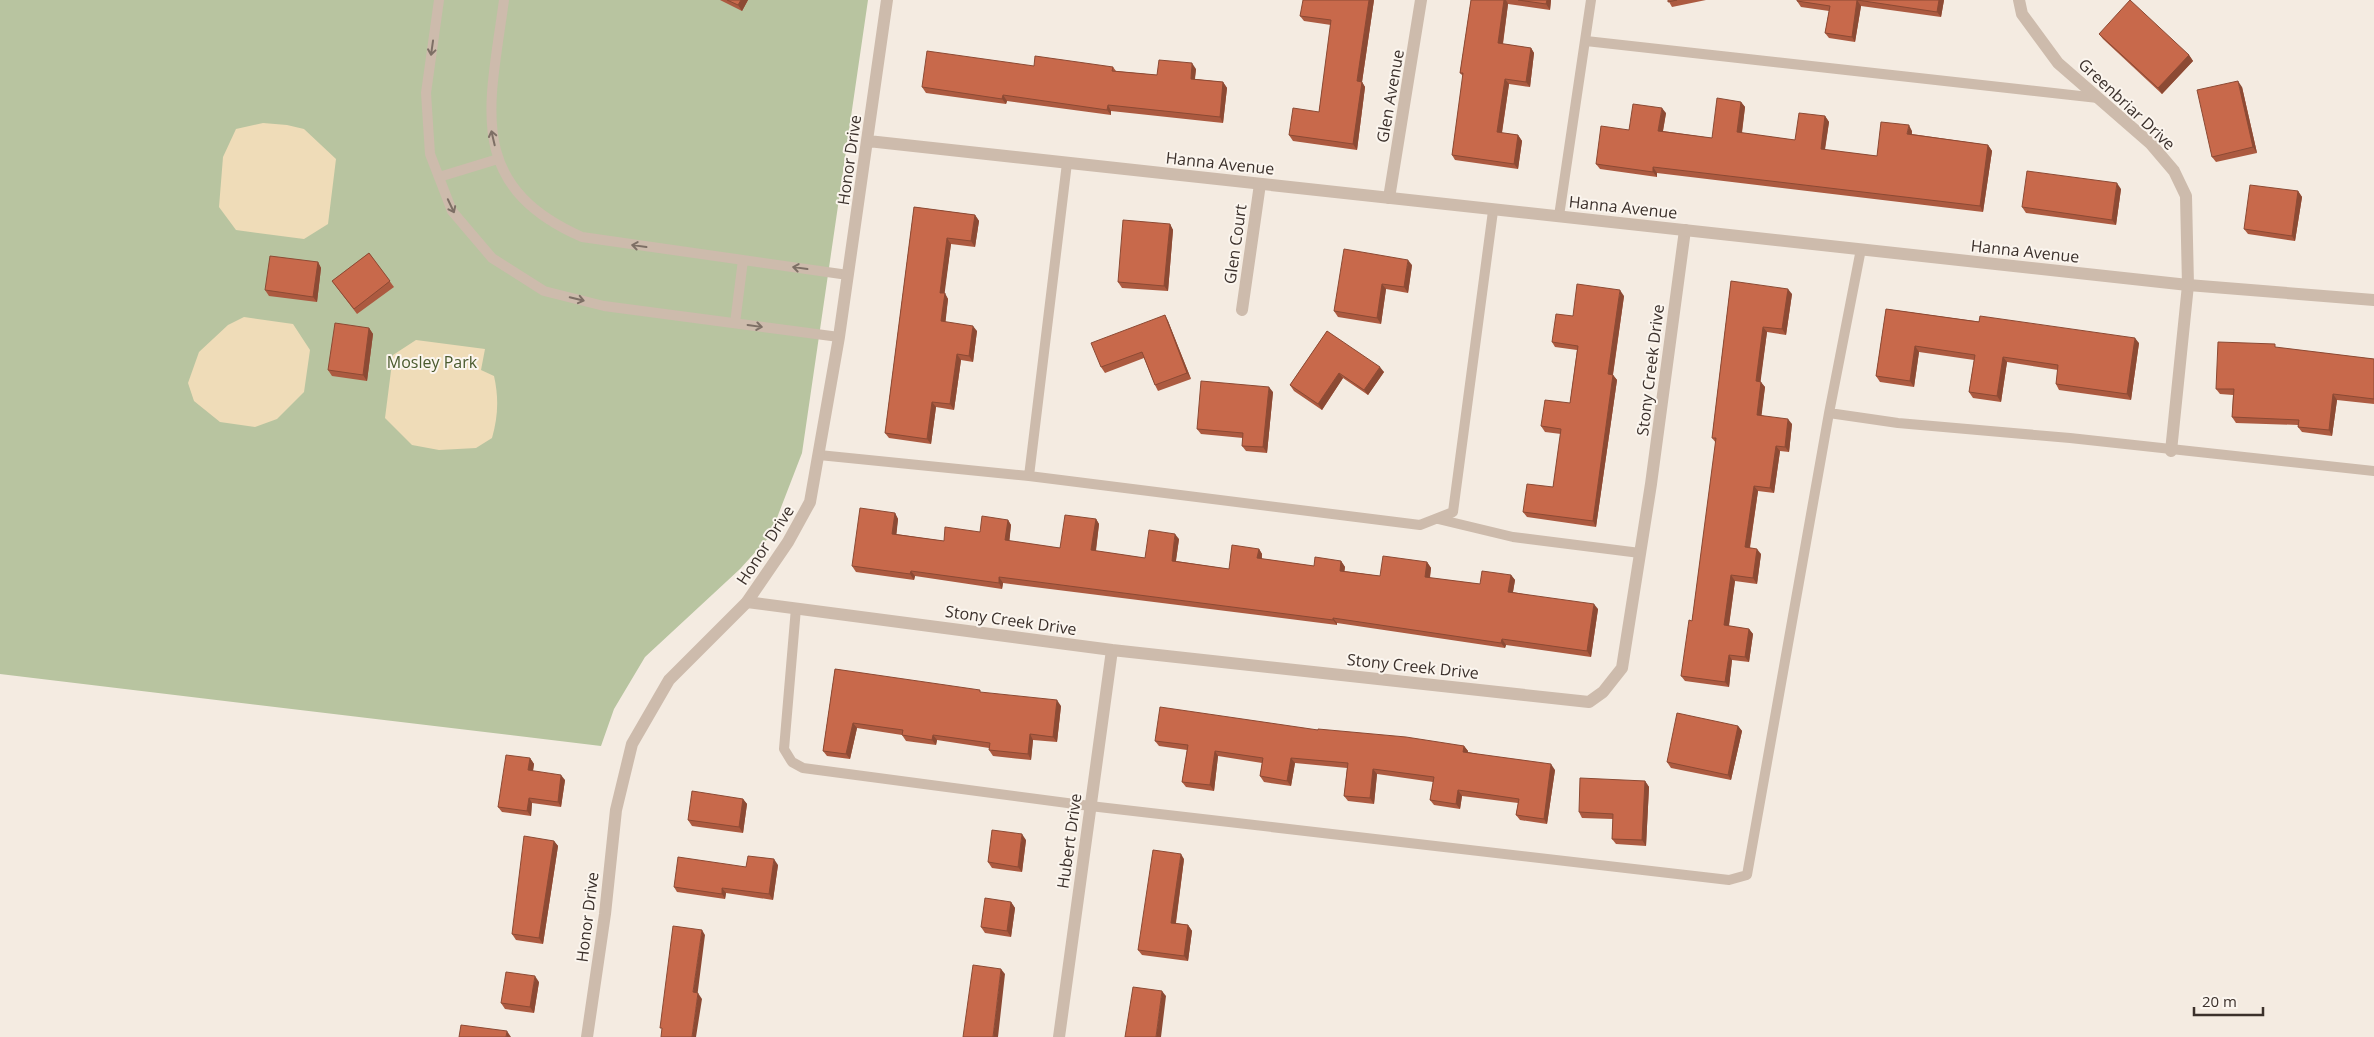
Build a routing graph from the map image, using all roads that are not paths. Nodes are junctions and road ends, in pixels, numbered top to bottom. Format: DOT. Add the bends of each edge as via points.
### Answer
graph roads {
  1 [pos="439,0"];
  2 [pos="504,0"];
  3 [pos="887,0"];
  4 [pos="1422,0"];
  5 [pos="1591,0"];
  6 [pos="2019,0"];
  7 [pos="1586,41"];
  8 [pos="2098,98"];
  9 [pos="868,141"];
  10 [pos="498,159"];
  11 [pos="1067,163"];
  12 [pos="439,177"];
  13 [pos="1260,184"];
  14 [pos="1390,198"];
  15 [pos="1493,211"];
  16 [pos="1559,216"];
  17 [pos="1685,230"];
  18 [pos="1861,249"];
  19 [pos="744,260"];
  20 [pos="848,275"];
  21 [pos="2188,285"];
  22 [pos="2374,300"];
  23 [pos="1242,310"];
  24 [pos="735,323"];
  25 [pos="839,337"];
  26 [pos="1828,413"];
  27 [pos="2171,451"];
  28 [pos="819,455"];
  29 [pos="2374,471"];
  30 [pos="1029,476"];
  31 [pos="1438,519"];
  32 [pos="1640,553"];
  33 [pos="748,602"];
  34 [pos="796,608"];
  35 [pos="1112,650"];
  36 [pos="1090,806"];
  37 [pos="587,1037"];
  38 [pos="1059,1037"];
  1 -- 12 [label="lane, one-way" via="426,93 430,154"];
  10 -- 2 [label="lane, one-way" via="491,131 491,101"];
  3 -- 9 [label="street, Honor Drive"];
  4 -- 14 [label="street, Glen Avenue"];
  5 -- 7 [label="lane"];
  6 -- 8 [label="street, Greenbriar Drive" via="2022,14 2058,63"];
  7 -- 8 [label="lane"];
  7 -- 16 [label="lane"];
  8 -- 21 [label="street, Greenbriar Drive" via="2151,144 2174,171 2186,196"];
  9 -- 11 [label="street, Hanna Avenue"];
  9 -- 20 [label="street, Honor Drive"];
  10 -- 12 [label="lane"];
  19 -- 10 [label="lane, one-way" via="582,236 555,225 531,208 512,185"];
  11 -- 13 [label="street, Hanna Avenue"];
  11 -- 30 [label="lane"];
  12 -- 24 [label="lane, one-way" via="452,211 492,258 544,291 604,306"];
  13 -- 14 [label="street, Hanna Avenue"];
  13 -- 23 [label="street, Glen Court"];
  14 -- 15 [label="street, Hanna Avenue"];
  15 -- 16 [label="street, Hanna Avenue"];
  15 -- 31 [label="lane" via="1453,512"];
  16 -- 17 [label="street, Hanna Avenue"];
  17 -- 18 [label="street, Hanna Avenue"];
  17 -- 32 [label="street, Stony Creek Drive"];
  18 -- 21 [label="street, Hanna Avenue"];
  18 -- 26 [label="lane"];
  20 -- 19 [label="lane, one-way"];
  19 -- 24 [label="lane"];
  20 -- 25 [label="street, Honor Drive"];
  21 -- 22 [label="street, Hanna Avenue"];
  21 -- 27 [label="street, Greenbriar Drive"];
  24 -- 25 [label="lane, one-way"];
  25 -- 28 [label="street, Honor Drive"];
  26 -- 27 [label="lane" via="1898,424 2070,438"];
  26 -- 36 [label="lane" via="1747,875 1728,880"];
  27 -- 29 [label="lane"];
  28 -- 30 [label="lane"];
  28 -- 33 [label="street, Honor Drive" via="810,502"];
  30 -- 31 [label="lane" via="1420,525"];
  31 -- 32 [label="lane" via="1513,537"];
  32 -- 35 [label="street, Stony Creek Drive" via="1622,668 1603,692 1589,702"];
  33 -- 34 [label="street, Stony Creek Drive"];
  33 -- 37 [label="street, Honor Drive" via="669,680 632,744 616,810"];
  34 -- 35 [label="street, Stony Creek Drive"];
  34 -- 36 [label="lane" via="784,749 792,762 803,768"];
  35 -- 36 [label="street, Hubert Drive"];
  36 -- 38 [label="street, Hubert Drive"];
}
